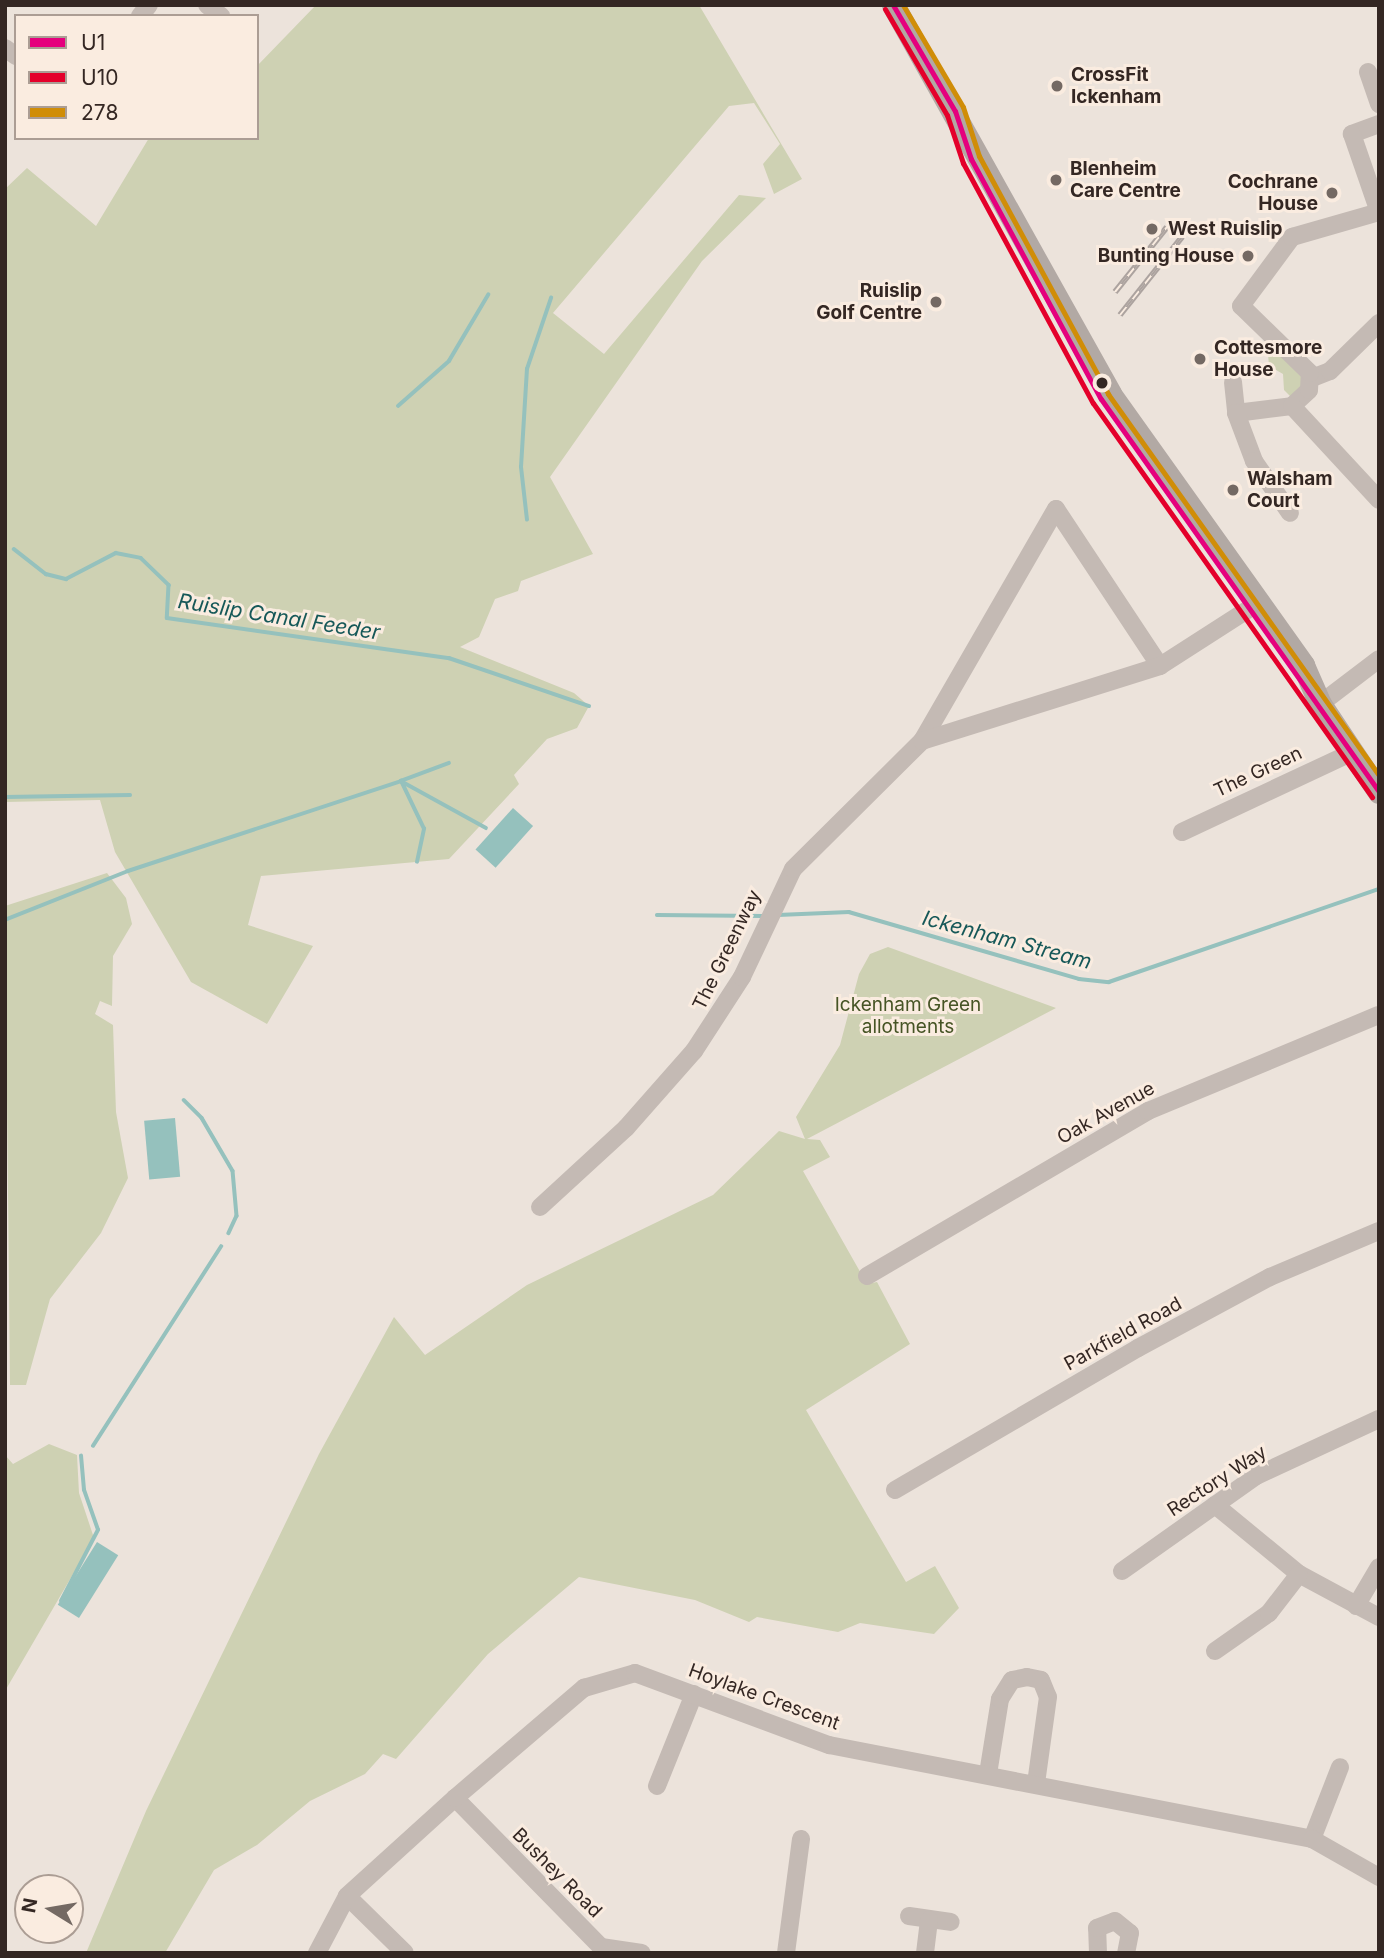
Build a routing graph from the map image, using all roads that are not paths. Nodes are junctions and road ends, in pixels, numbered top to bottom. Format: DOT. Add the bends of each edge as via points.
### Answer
graph roads {
  1 [pos="893,5"];
  2 [pos="1368,72"];
  3 [pos="1379,104"];
  4 [pos="1379,124"];
  5 [pos="1379,212"];
  6 [pos="1379,323"];
  7 [pos="1312,378"];
  8 [pos="1233,382"];
  9 [pos="1292,406"];
  10 [pos="1236,413"];
  11 [pos="1379,500"];
  12 [pos="1290,513"];
  13 [pos="1253,606"];
  14 [pos="1379,659"];
  15 [pos="1160,666"];
  16 [pos="1320,704"];
  17 [pos="922,741"];
  18 [pos="1353,752"];
  19 [pos="1379,792"];
  20 [pos="1182,832"];
  21 [pos="1379,1015"];
  22 [pos="540,1207"];
  23 [pos="1379,1231"];
  24 [pos="867,1276"];
  25 [pos="1379,1419"];
  26 [pos="895,1490"];
  27 [pos="1215,1505"];
  28 [pos="1379,1567"];
  29 [pos="1122,1570"];
  30 [pos="1300,1574"];
  31 [pos="1356,1606"];
  32 [pos="1379,1617"];
  33 [pos="1215,1651"];
  34 [pos="694,1694"];
  35 [pos="1340,1767"];
  36 [pos="988,1774"];
  37 [pos="1036,1783"];
  38 [pos="657,1786"];
  39 [pos="455,1798"];
  40 [pos="801,1839"];
  41 [pos="1312,1839"];
  42 [pos="1379,1877"];
  43 [pos="347,1896"];
  44 [pos="909,1916"];
  45 [pos="929,1920"];
  46 [pos="951,1922"];
  47 [pos="317,1953"];
  48 [pos="405,1953"];
  49 [pos="642,1953"];
  50 [pos="786,1953"];
  51 [pos="925,1953"];
  52 [pos="1098,1953"];
  53 [pos="1126,1953"];
  1 -- 13 [label="main road" via="955,111 971,159 1095,378"];
  2 -- 3 [label="street"];
  4 -- 5 [label="street" via="1352,134"];
  5 -- 7 [label="street" via="1292,237 1241,306"];
  6 -- 7 [label="street" via="1330,371"];
  7 -- 9 [label="street" via="1309,390"];
  8 -- 10 [label="street"];
  9 -- 10 [label="street"];
  9 -- 11 [label="street"];
  10 -- 12 [label="street" via="1254,461"];
  13 -- 15 [label="street, The Greenway"];
  13 -- 16 [label="main road" via="1298,685"];
  14 -- 16 [label="street"];
  15 -- 17 [label="street, The Greenway"];
  15 -- 17 [label="street, The Greenway" via="1056,509"];
  16 -- 18 [label="main road"];
  17 -- 22 [label="street, The Greenway" via="802,858 768,916 742,976 694,1051 626,1128"];
  18 -- 19 [label="main road"];
  18 -- 20 [label="street, The Green"];
  21 -- 24 [label="street, Oak Avenue" via="1148,1111"];
  23 -- 26 [label="street, Parkfield Road" via="1270,1277"];
  25 -- 27 [label="street, Rectory Way" via="1278,1464"];
  27 -- 29 [label="street, Rectory Way"];
  27 -- 30 [label="street"];
  28 -- 31 [label="street"];
  30 -- 31 [label="street"];
  30 -- 33 [label="street" via="1269,1613"];
  31 -- 32 [label="street"];
  34 -- 36 [label="street, Hoylake Crescent" via="829,1745"];
  34 -- 38 [label="street"];
  34 -- 39 [label="street, Hoylake Crescent" via="635,1674 607,1677 584,1688"];
  35 -- 41 [label="street"];
  36 -- 37 [label="street, Hoylake Crescent"];
  36 -- 37 [label="street" via="1000,1699 1012,1679 1027,1677 1041,1680 1048,1697"];
  37 -- 41 [label="street, Hoylake Crescent"];
  39 -- 43 [label="street, Hoylake Crescent"];
  39 -- 49 [label="street, Bushey Road" via="601,1947"];
  40 -- 50 [label="street"];
  41 -- 42 [label="street, Hoylake Crescent"];
  43 -- 47 [label="street, Hoylake Crescent"];
  43 -- 48 [label="street"];
  44 -- 45 [label="street"];
  45 -- 46 [label="street"];
  45 -- 51 [label="street"];
  52 -- 53 [label="street" via="1097,1928 1115,1921 1130,1933"];
}
